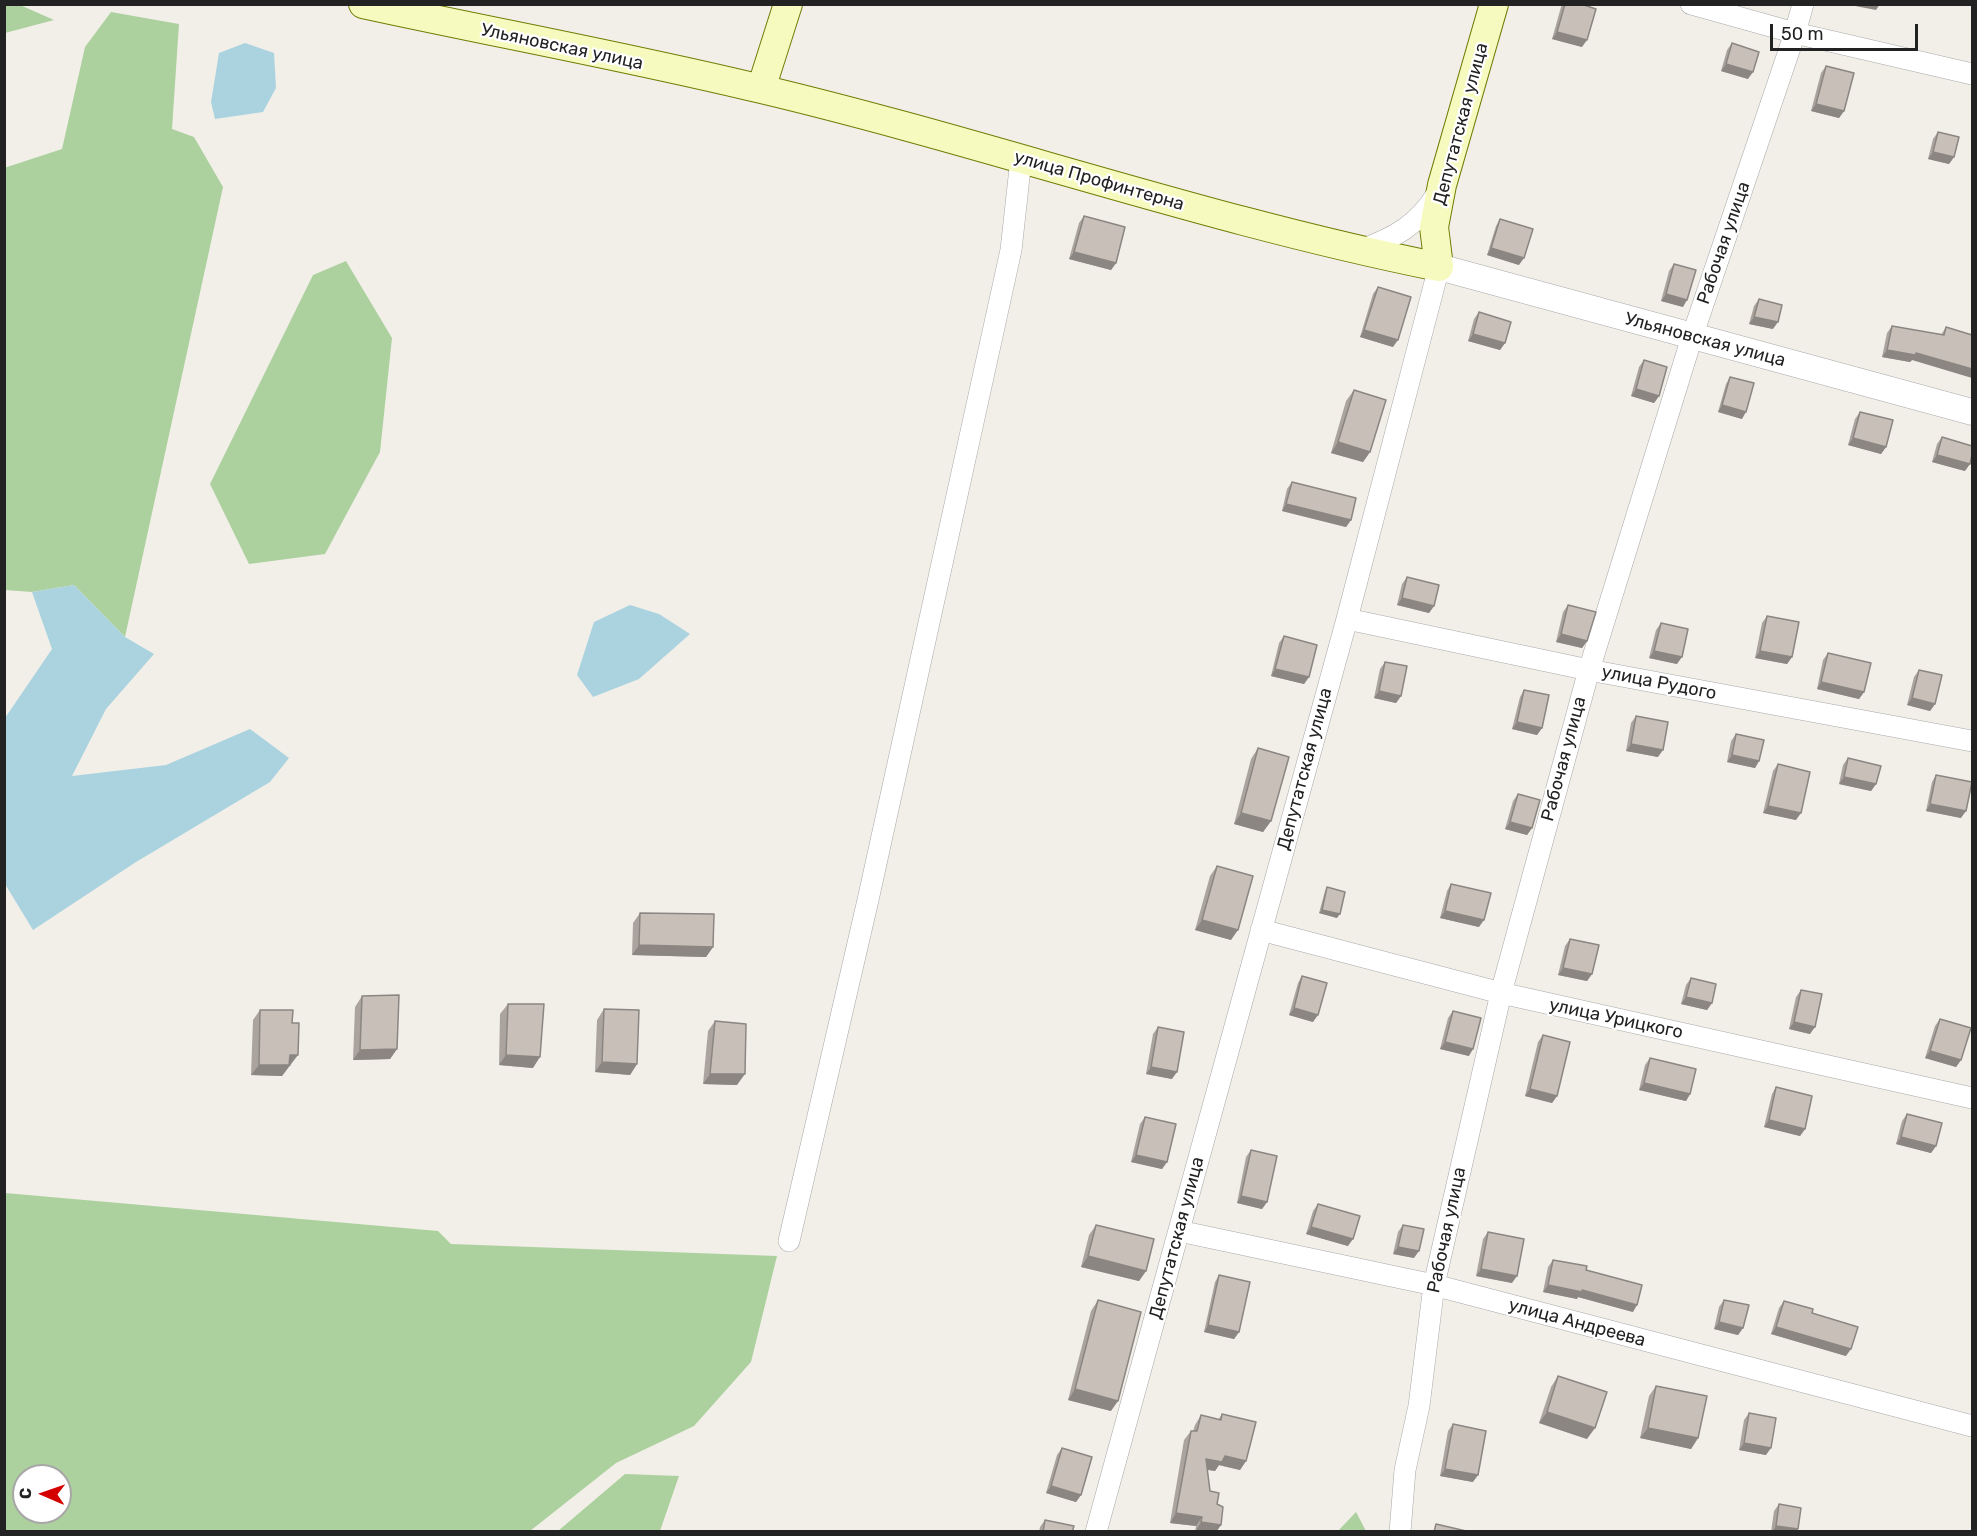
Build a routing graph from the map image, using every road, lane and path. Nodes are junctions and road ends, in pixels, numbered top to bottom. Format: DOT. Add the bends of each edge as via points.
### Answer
graph roads {
  1 [pos="363,4"];
  2 [pos="788,4"];
  3 [pos="1494,4"];
  4 [pos="1690,4"];
  5 [pos="1803,4"];
  6 [pos="1795,33"];
  7 [pos="1972,74"];
  8 [pos="761,89"];
  9 [pos="1021,159"];
  10 [pos="1442,185"];
  11 [pos="1359,251"];
  12 [pos="1439,267"];
  13 [pos="1692,337"];
  14 [pos="1972,412"];
  15 [pos="1347,619"];
  16 [pos="1589,670"];
  17 [pos="1972,741"];
  18 [pos="1261,930"];
  19 [pos="1501,993"];
  20 [pos="1972,1098"];
  21 [pos="1179,1231"];
  22 [pos="789,1241"];
  23 [pos="1434,1285"];
  24 [pos="1972,1426"];
  25 [pos="1096,1532"];
  26 [pos="1400,1532"];
  1 -- 8 [label="main road, Ульяновская улица"];
  2 -- 8 [label="main road"];
  3 -- 10 [label="main road, Депутатская улица"];
  4 -- 6 [label="street"];
  5 -- 6 [label="street, Рабочая улица"];
  6 -- 7 [label="street"];
  6 -- 13 [label="street, Рабочая улица"];
  8 -- 9 [label="main road, улица Профинтерна"];
  9 -- 11 [label="main road, улица Профинтерна"];
  9 -- 22 [label="street" via="1011,250 866,911"];
  10 -- 11 [label="street" via="1426,212 1409,227"];
  10 -- 12 [label="main road, Депутатская улица" via="1434,227"];
  11 -- 12 [label="main road, улица Профинтерна"];
  12 -- 13 [label="street, Ульяновская улица"];
  12 -- 15 [label="street, Депутатская улица"];
  13 -- 14 [label="street, Ульяновская улица"];
  13 -- 16 [label="street, Рабочая улица"];
  15 -- 16 [label="street, улица Рудого"];
  15 -- 18 [label="street, Депутатская улица"];
  16 -- 17 [label="street, улица Рудого"];
  16 -- 19 [label="street, Рабочая улица"];
  18 -- 19 [label="street, улица Урицкого"];
  18 -- 21 [label="street, Депутатская улица"];
  19 -- 20 [label="street, улица Урицкого"];
  19 -- 23 [label="street, Рабочая улица"];
  21 -- 23 [label="street, улица Андреева"];
  21 -- 25 [label="street, Депутатская улица"];
  23 -- 24 [label="street, улица Андреева"];
  23 -- 26 [label="street, Рабочая улица" via="1419,1406 1405,1470"];
}
